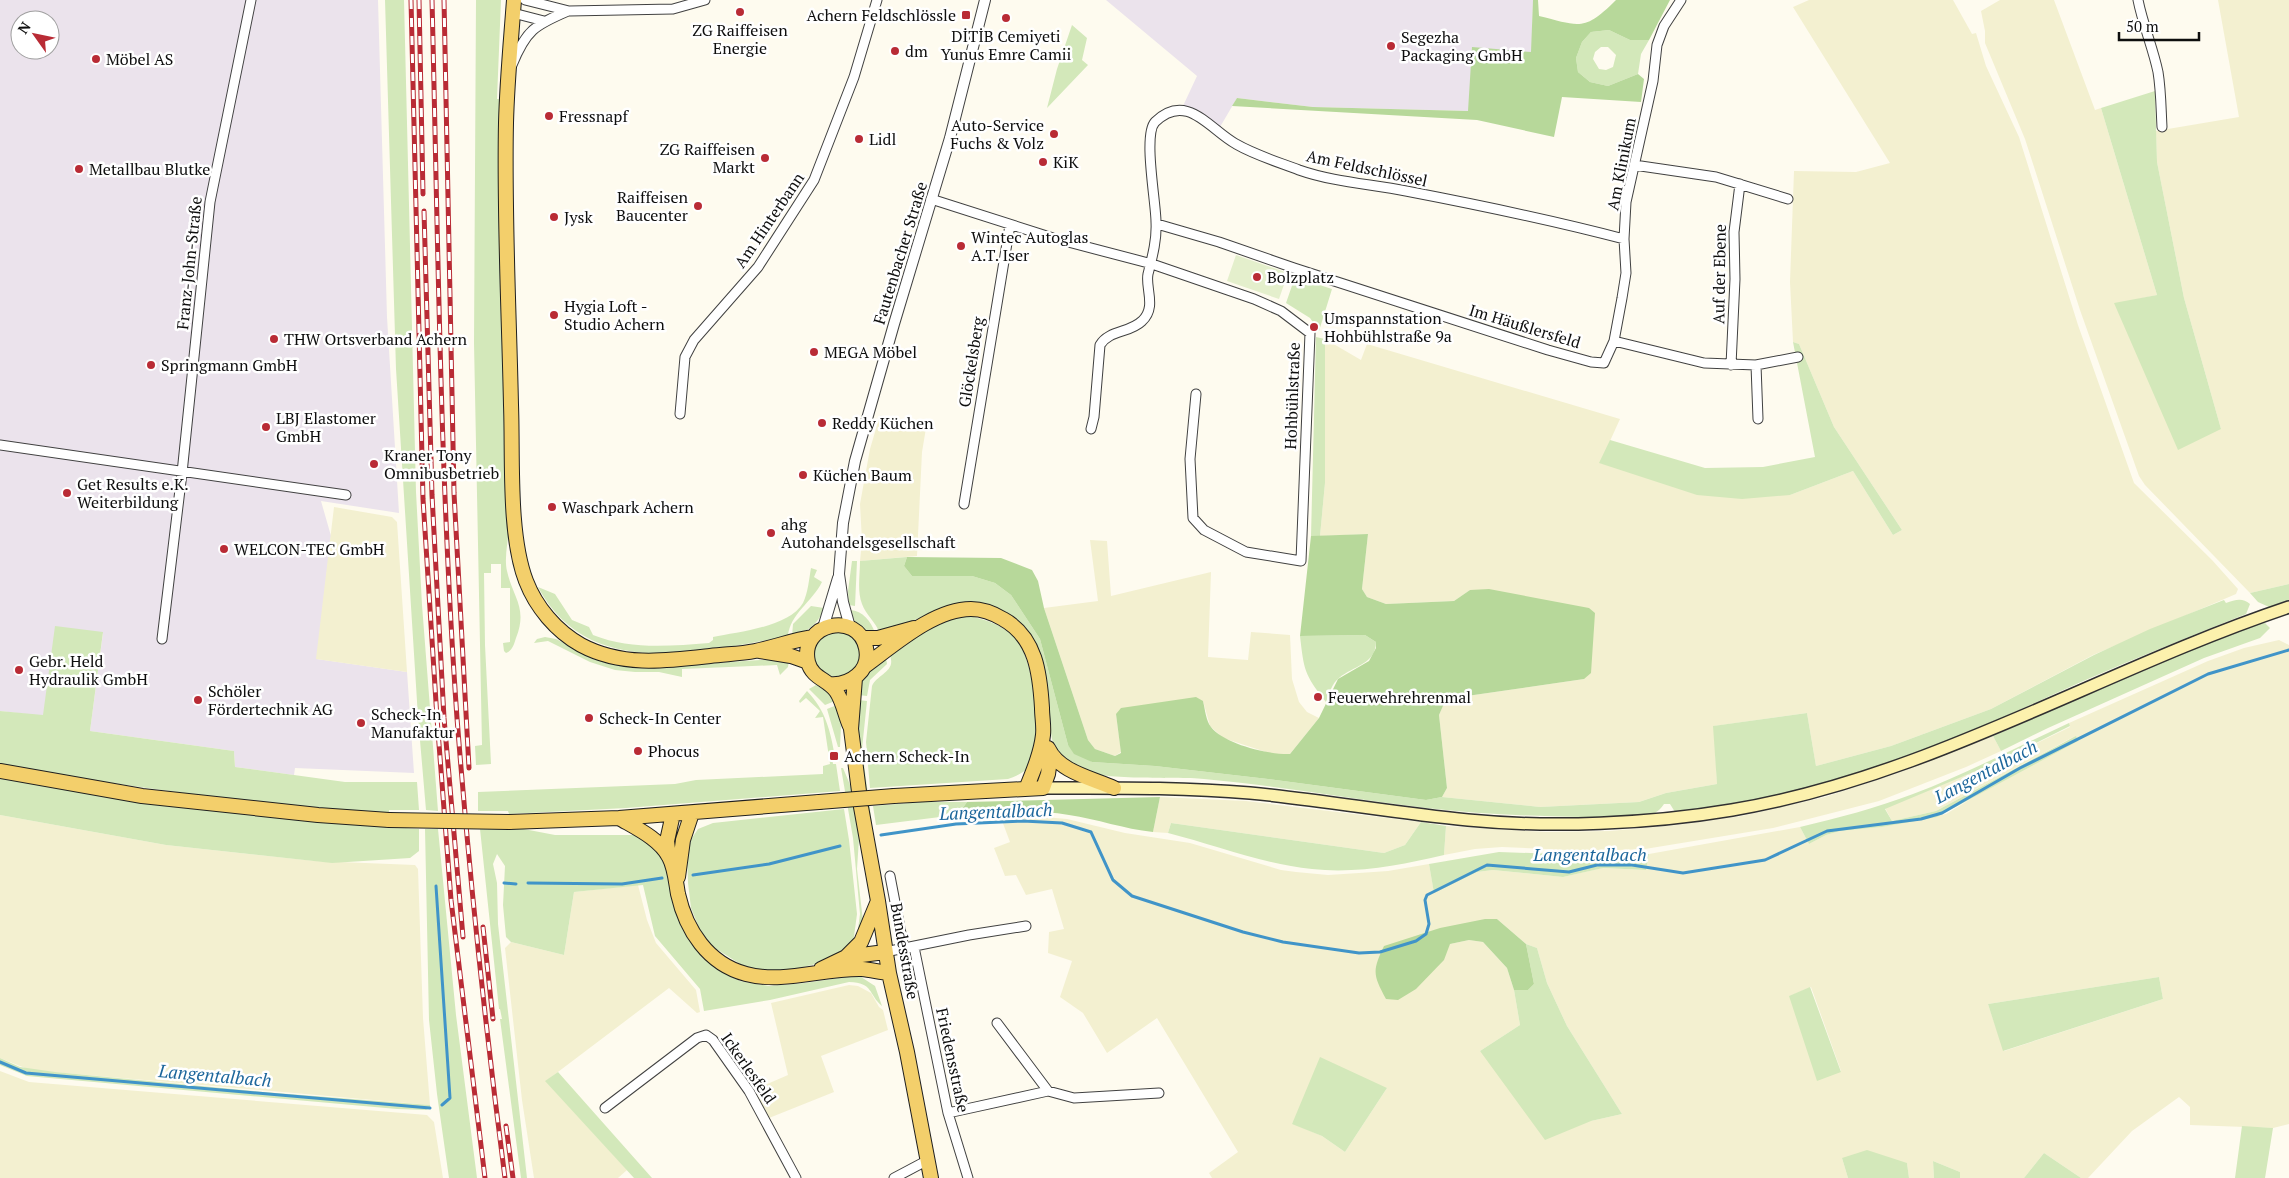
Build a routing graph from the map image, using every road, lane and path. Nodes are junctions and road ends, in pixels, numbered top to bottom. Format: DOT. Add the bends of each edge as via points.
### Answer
graph roads {
  1 [pos="252,0"];
  2 [pos="526,0"];
  3 [pos="705,0"];
  4 [pos="877,0"];
  5 [pos="985,0"];
  6 [pos="1681,0"];
  7 [pos="2138,0"];
  8 [pos="513,7"];
  9 [pos="568,11"];
  10 [pos="544,21"];
  11 [pos="509,74"];
  12 [pos="2162,127"];
  13 [pos="1634,165"];
  14 [pos="1740,184"];
  15 [pos="931,199"];
  16 [pos="1788,199"];
  17 [pos="1157,224"];
  18 [pos="1010,225"];
  19 [pos="1624,239"];
  20 [pos="1152,264"];
  21 [pos="1614,341"];
  22 [pos="1798,358"];
  23 [pos="1731,365"];
  24 [pos="1756,365"];
  25 [pos="1196,394"];
  26 [pos="680,414"];
  27 [pos="1758,419"];
  28 [pos="1091,429"];
  29 [pos="0,445"];
  30 [pos="182,473"];
  31 [pos="346,495"];
  32 [pos="964,504"];
  33 [pos="839,574"];
  34 [pos="2289,607"];
  35 [pos="850,627"];
  36 [pos="823,628"];
  37 [pos="917,628"];
  38 [pos="812,637"];
  39 [pos="863,638"];
  40 [pos="162,639"];
  41 [pos="757,651"];
  42 [pos="808,662"];
  43 [pos="865,666"];
  44 [pos="855,678"];
  45 [pos="829,684"];
  46 [pos="851,729"];
  47 [pos="1043,735"];
  48 [pos="1051,753"];
  49 [pos="0,771"];
  50 [pos="1043,788"];
  51 [pos="1114,788"];
  52 [pos="1026,789"];
  53 [pos="692,812"];
  54 [pos="673,814"];
  55 [pos="619,818"];
  56 [pos="669,857"];
  57 [pos="890,876"];
  58 [pos="677,884"];
  59 [pos="878,901"];
  60 [pos="1026,926"];
  61 [pos="914,947"];
  62 [pos="904,949"];
  63 [pos="885,952"];
  64 [pos="846,957"];
  65 [pos="889,973"];
  66 [pos="811,974"];
  67 [pos="997,1023"];
  68 [pos="1048,1091"];
  69 [pos="1159,1093"];
  70 [pos="605,1108"];
  71 [pos="948,1113"];
  72 [pos="928,1160"];
  73 [pos="796,1178"];
  74 [pos="894,1178"];
  75 [pos="931,1178"];
  76 [pos="968,1178"];
  1 -- 30 [label="street, Franz-John-Straße" via="210,202"];
  2 -- 9 [label="street"];
  3 -- 9 [label="street" via="672,9"];
  4 -- 26 [label="street, Am Hinterbann" via="854,77 814,180 758,267 694,340 685,357"];
  5 -- 15 [label="street, Fautenbacher Straße"];
  6 -- 13 [label="street, Am Klinikum" via="1664,26 1657,45 1653,82"];
  7 -- 12 [label="street" via="2157,71"];
  8 -- 10 [label="street"];
  8 -- 11 [label="main road"];
  9 -- 10 [label="street"];
  10 -- 11 [label="street" via="521,42"];
  11 -- 41 [label="main road" via="506,176 513,492 518,552 529,588 544,614 559,629 602,654 626,660 667,661"];
  13 -- 14 [label="street" via="1716,177"];
  13 -- 19 [label="street, Am Klinikum" via="1626,202"];
  14 -- 16 [label="street"];
  14 -- 23 [label="street, Auf der Ebene" via="1734,232"];
  15 -- 18 [label="street, Hohbühlstraße"];
  15 -- 33 [label="street, Fautenbacher Straße" via="855,461 843,523"];
  17 -- 19 [label="street, Am Feldschlössel" via="1149,137 1156,122 1178,110 1195,113 1236,144 1300,170 1538,217"];
  17 -- 20 [label="street, Am Feldschlössel"];
  17 -- 21 [label="street, Im Häußlersfeld" via="1591,362 1604,363"];
  18 -- 20 [label="street, Hohbühlstraße"];
  18 -- 32 [label="street, Glöckelsberg"];
  19 -- 21 [label="street, Am Klinikum" via="1626,273"];
  20 -- 25 [label="street, Hohbühlstraße" via="1254,299 1281,311 1310,334 1301,561 1246,552 1204,530 1193,518 1190,459"];
  20 -- 28 [label="street, Am Feldschlössel" via="1147,276 1150,300 1143,320 1106,338 1100,345"];
  21 -- 23 [label="street" via="1679,358"];
  22 -- 24 [label="street"];
  23 -- 24 [label="street"];
  24 -- 27 [label="street"];
  29 -- 30 [label="street"];
  30 -- 31 [label="street"];
  30 -- 40 [label="street, Franz-John-Straße"];
  33 -- 35 [label="street, Fautenbacher Straße"];
  33 -- 36 [label="street, Fautenbacher Straße"];
  34 -- 51 [label="main road" via="2140,664 1930,755 1831,788 1730,811 1598,823 1535,824 1453,818 1246,793 1134,786"];
  35 -- 36 [label="main road" via="832,625"];
  35 -- 39 [label="main road"];
  36 -- 38 [label="main road"];
  37 -- 39 [label="main road" via="878,638"];
  37 -- 43 [label="main road"];
  37 -- 47 [label="main road" via="949,613 970,609 989,612 1018,630 1035,659"];
  38 -- 41 [label="main road"];
  38 -- 42 [label="main road" via="808,645"];
  39 -- 43 [label="main road" via="867,656"];
  41 -- 42 [label="main road"];
  42 -- 45 [label="main road" via="816,676"];
  43 -- 44 [label="main road"];
  44 -- 45 [label="main road" via="843,684"];
  44 -- 46 [label="main road"];
  45 -- 46 [label="main road" via="841,701"];
  46 -- 59 [label="main road, Bundesstraße"];
  47 -- 48 [label="main road"];
  47 -- 52 [label="main road"];
  48 -- 50 [label="main road"];
  48 -- 51 [label="main road" via="1067,768"];
  49 -- 55 [label="main road, bridge" via="142,796 318,815 509,822"];
  50 -- 51 [label="main road"];
  50 -- 52 [label="main road"];
  52 -- 53 [label="main road, bridge"];
  53 -- 54 [label="main road"];
  53 -- 58 [label="main road" via="683,840"];
  54 -- 55 [label="main road"];
  54 -- 56 [label="main road" via="667,841"];
  55 -- 56 [label="main road" via="652,839"];
  56 -- 58 [label="main road"];
  57 -- 62 [label="street"];
  58 -- 66 [label="main road" via="690,929 700,944 727,966 760,977"];
  59 -- 63 [label="main road, Bundesstraße"];
  59 -- 64 [label="main road" via="861,942"];
  60 -- 61 [label="street"];
  61 -- 62 [label="street"];
  61 -- 71 [label="street, Friedensstraße"];
  62 -- 63 [label="street"];
  63 -- 64 [label="main road"];
  63 -- 65 [label="main road, Bundesstraße"];
  64 -- 66 [label="main road"];
  65 -- 66 [label="main road" via="861,969"];
  65 -- 72 [label="main road, Bundesstraße"];
  67 -- 68 [label="street"];
  68 -- 69 [label="street" via="1074,1098"];
  68 -- 71 [label="street"];
  70 -- 73 [label="street, Ickerlesfeld" via="697,1038 706,1035 713,1040 749,1091"];
  71 -- 76 [label="street, Friedensstraße"];
  72 -- 74 [label="street"];
  72 -- 75 [label="main road, Bundesstraße"];
}
